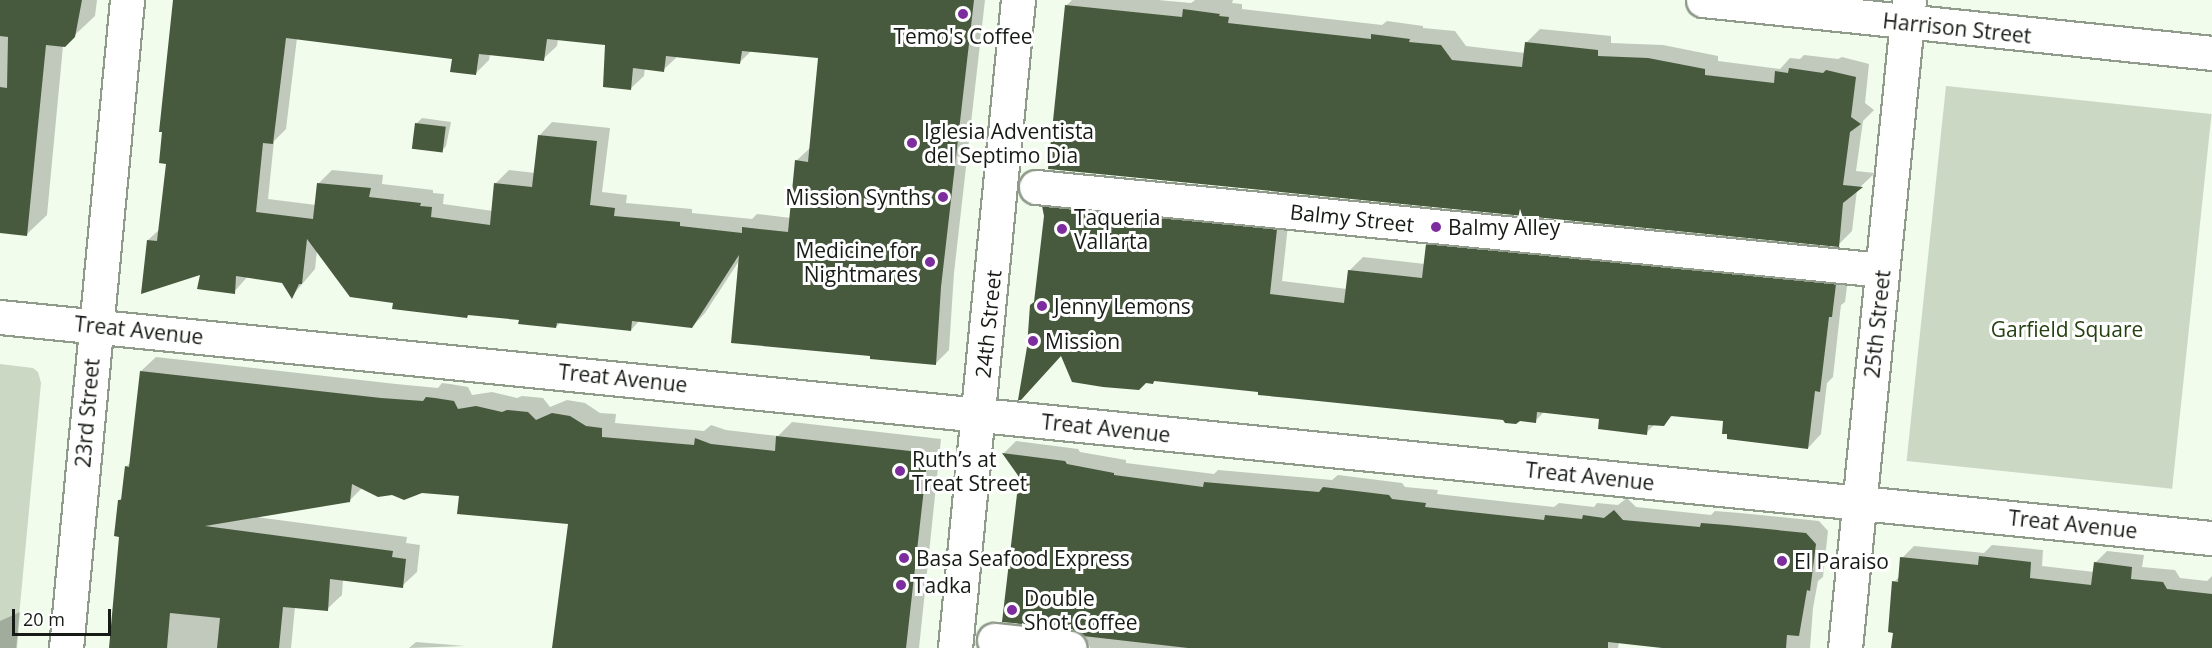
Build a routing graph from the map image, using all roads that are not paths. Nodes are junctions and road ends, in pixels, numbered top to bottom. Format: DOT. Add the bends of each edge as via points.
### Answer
graph roads {
  1 [pos="127,0"];
  2 [pos="1018,0"];
  3 [pos="1703,0"];
  4 [pos="1908,11"];
  5 [pos="2212,53"];
  6 [pos="1036,187"];
  7 [pos="1882,270"];
  8 [pos="0,317"];
  9 [pos="95,325"];
  10 [pos="979,415"];
  11 [pos="1859,503"];
  12 [pos="2212,538"];
  13 [pos="994,640"];
  14 [pos="66,648"];
  15 [pos="955,648"];
  16 [pos="1070,648"];
  17 [pos="1845,648"];
  1 -- 9 [label="street, 23rd Street"];
  2 -- 10 [label="street, 24th Street"];
  3 -- 4 [label="street, Harrison Street"];
  4 -- 5 [label="street, Harrison Street"];
  4 -- 7 [label="street, 25th Street"];
  6 -- 7 [label="street, Balmy Street"];
  7 -- 11 [label="street, 25th Street"];
  8 -- 9 [label="street, Treat Avenue"];
  9 -- 10 [label="street, Treat Avenue"];
  9 -- 14 [label="street, 23rd Street"];
  10 -- 11 [label="street, Treat Avenue"];
  10 -- 15 [label="street, 24th Street"];
  11 -- 12 [label="street, Treat Avenue"];
  11 -- 17 [label="street, 25th Street"];
  13 -- 16 [label="street"];
}
